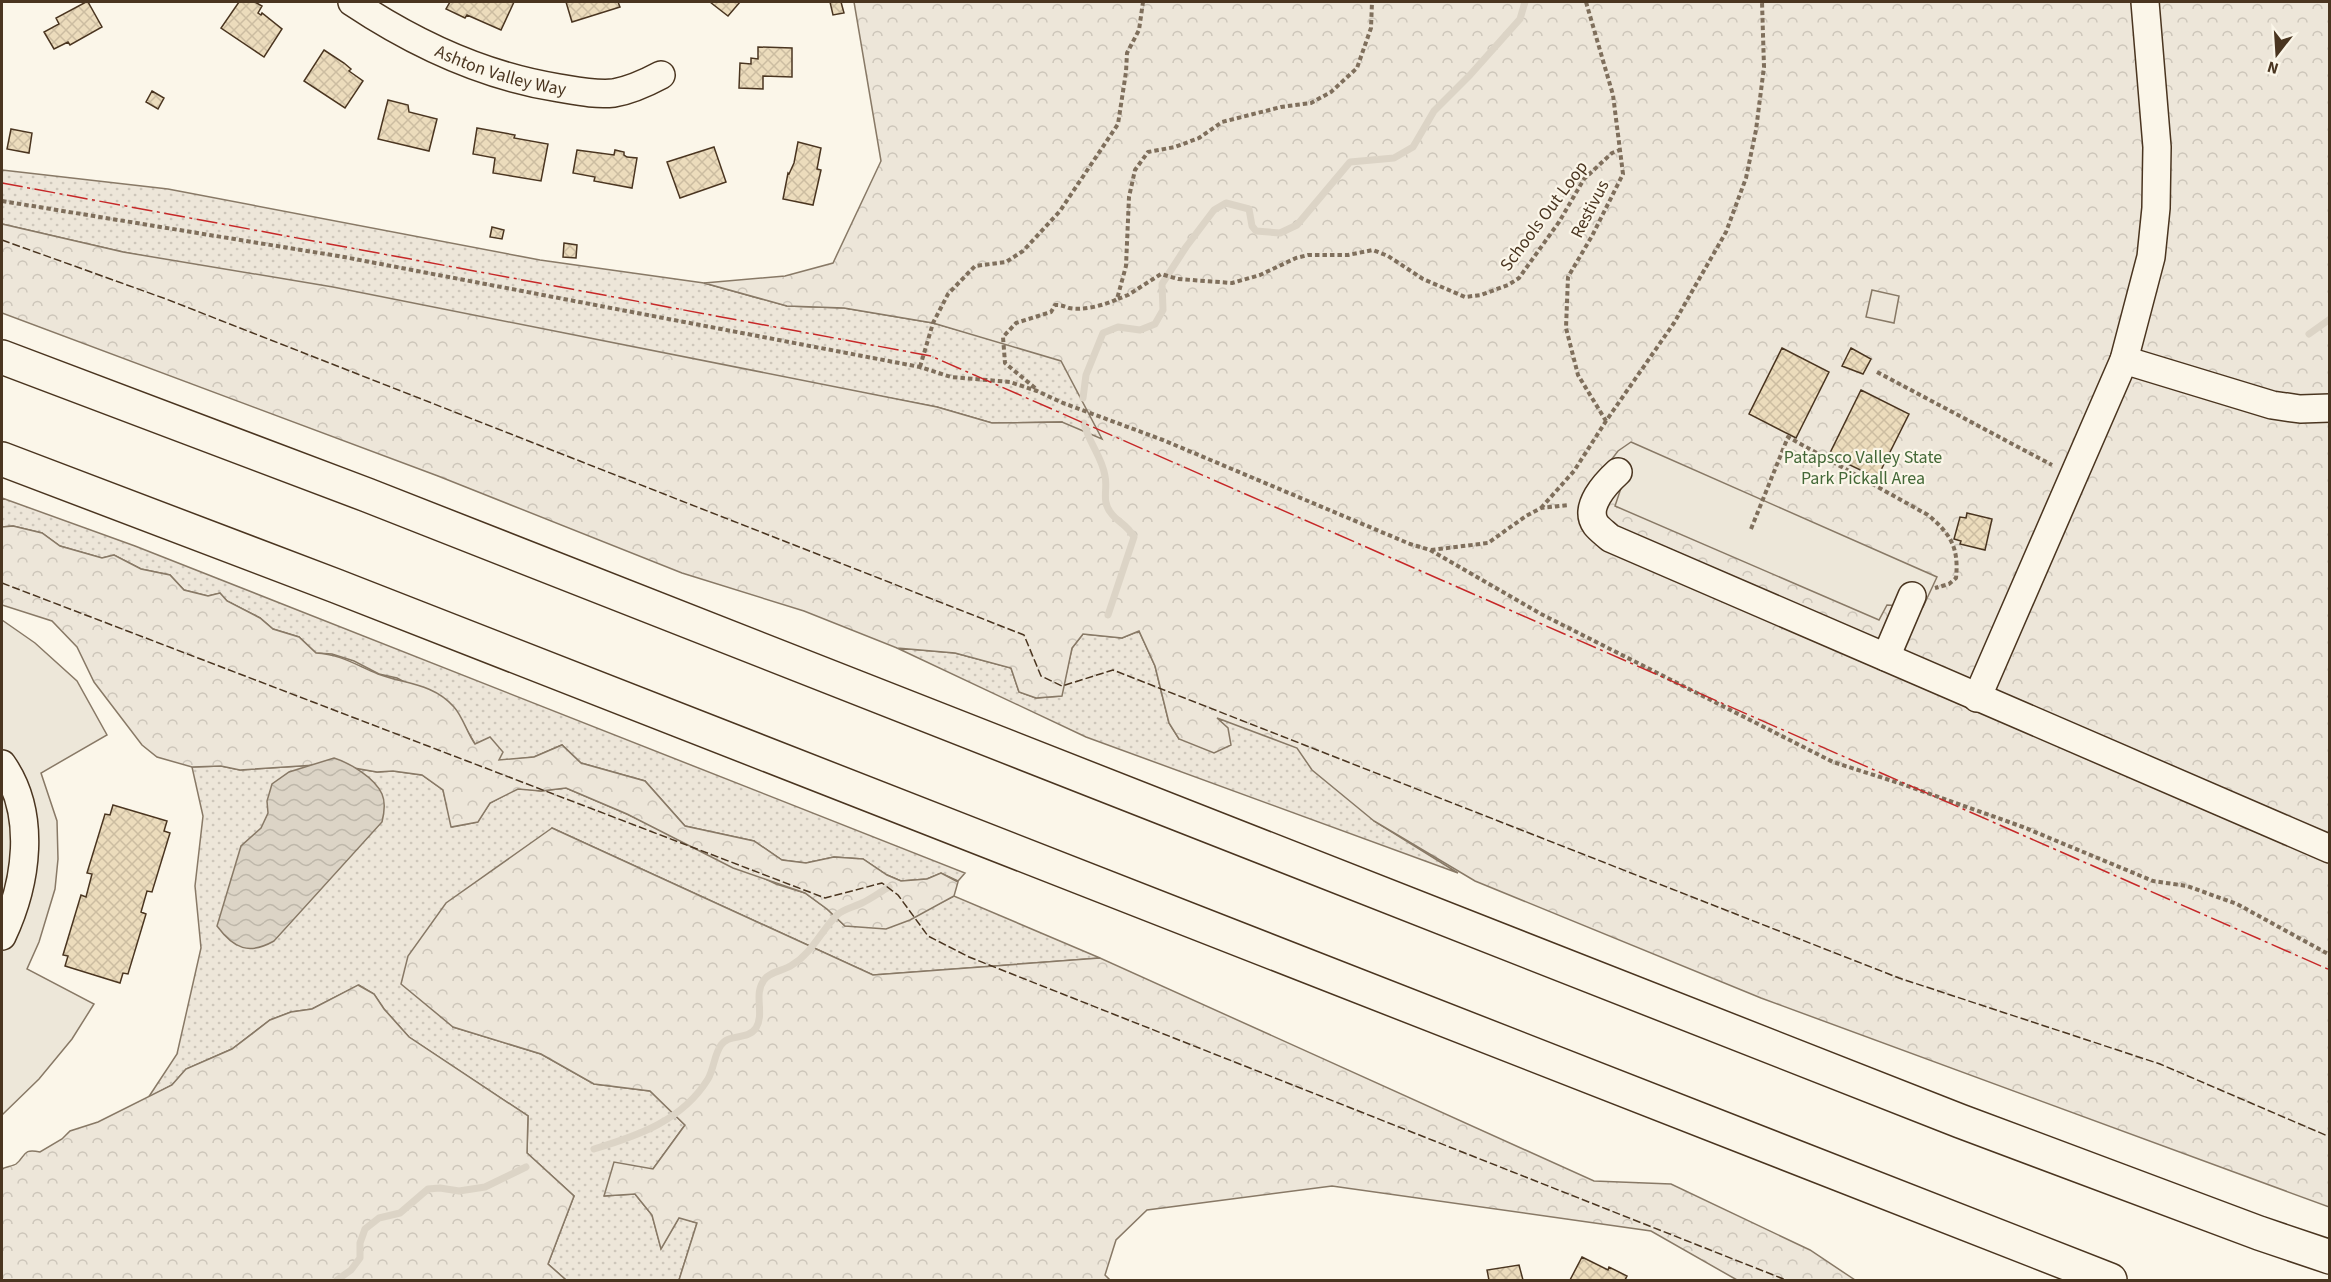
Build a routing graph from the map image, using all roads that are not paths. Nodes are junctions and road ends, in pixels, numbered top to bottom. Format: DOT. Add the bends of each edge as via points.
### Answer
graph roads {
  1 [pos="352,2"];
  2 [pos="2145,2"];
  3 [pos="661,75"];
  4 [pos="2,357"];
  5 [pos="2124,360"];
  6 [pos="2330,408"];
  7 [pos="2,459"];
  8 [pos="1618,472"];
  9 [pos="1912,596"];
  10 [pos="1886,657"];
  11 [pos="1977,698"];
  12 [pos="2,764"];
  13 [pos="2330,849"];
  14 [pos="2,936"];
  15 [pos="2330,1257"];
  16 [pos="2110,1281"];
  1 -- 3 [label="street, Ashton Valley Way" via="405,35 459,61 535,84 594,94 614,93"];
  2 -- 5 [label="street" via="2157,147 2156,208 2151,257"];
  4 -- 15 [label="highway" via="390,504 1960,1121"];
  5 -- 6 [label="street" via="2272,405"];
  5 -- 11 [label="street"];
  7 -- 16 [label="highway" via="336,586"];
  8 -- 10 [label="street" via="1593,507 1595,523 1610,538"];
  9 -- 10 [label="street"];
  10 -- 11 [label="street"];
  11 -- 13 [label="street"];
  12 -- 14 [label="street" via="21,805 24,862"];
}
